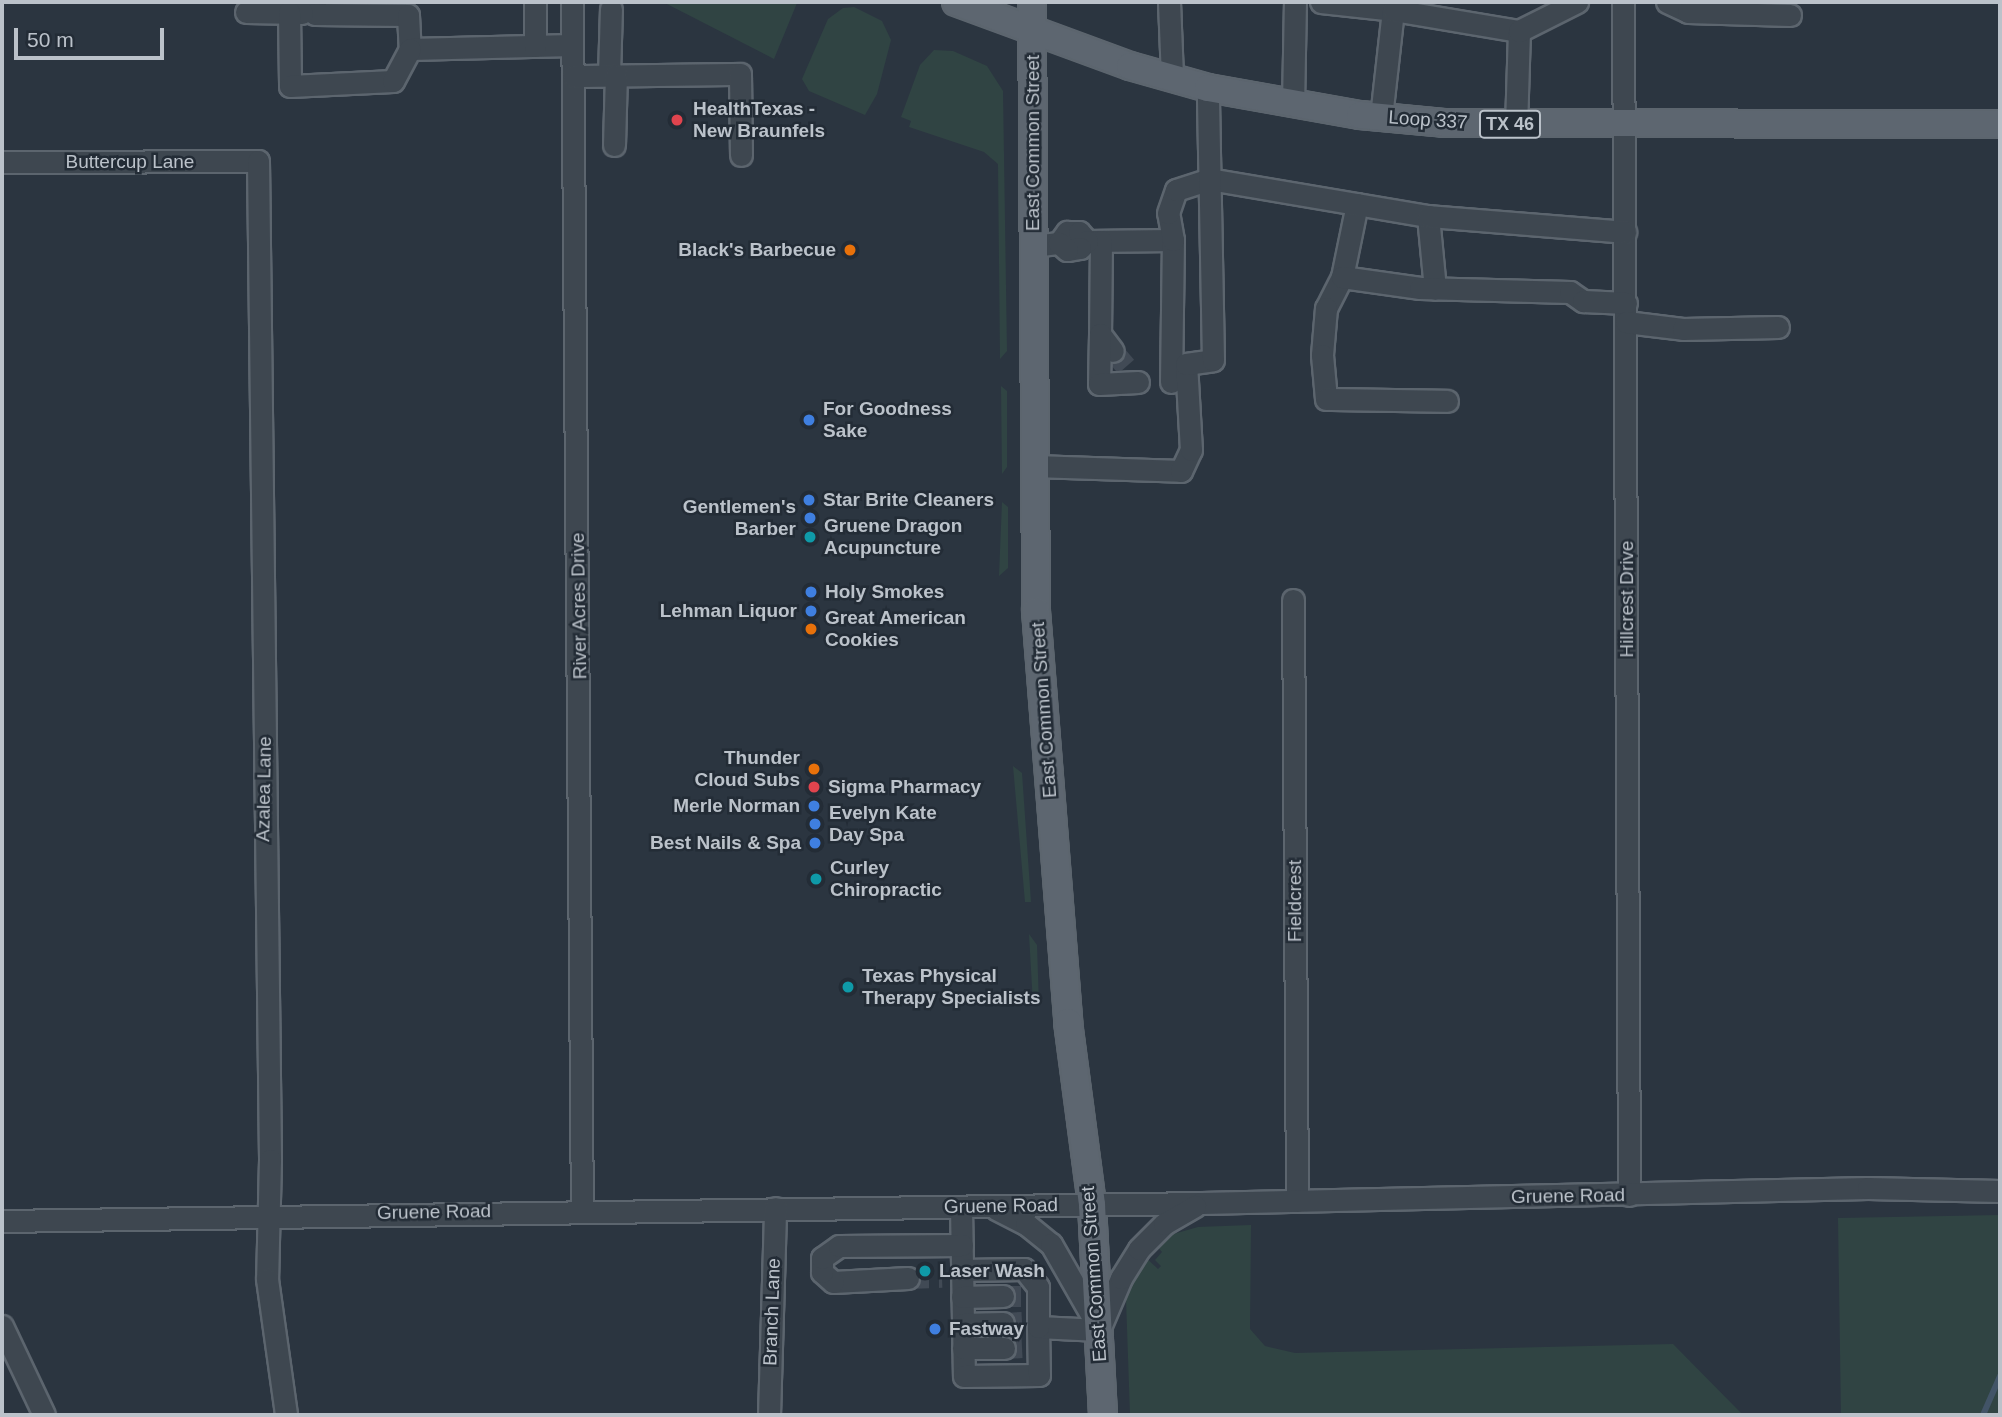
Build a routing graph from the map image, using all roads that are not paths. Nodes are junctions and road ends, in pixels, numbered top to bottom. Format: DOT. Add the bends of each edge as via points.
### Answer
graph roads {
  1 [pos="535,2"];
  2 [pos="572,2"];
  3 [pos="956,2"];
  4 [pos="1032,2"];
  5 [pos="1169,2"];
  6 [pos="1295,2"];
  7 [pos="1321,2"];
  8 [pos="1577,2"];
  9 [pos="1623,2"];
  10 [pos="1667,2"];
  11 [pos="1383,7"];
  12 [pos="315,8"];
  13 [pos="407,8"];
  14 [pos="611,9"];
  15 [pos="246,12"];
  16 [pos="289,12"];
  17 [pos="1790,15"];
  18 [pos="1032,30"];
  19 [pos="1518,31"];
  20 [pos="572,45"];
  21 [pos="535,46"];
  22 [pos="410,49"];
  23 [pos="613,75"];
  24 [pos="573,76"];
  25 [pos="1172,78"];
  26 [pos="1208,88"];
  27 [pos="1293,105"];
  28 [pos="1381,117"];
  29 [pos="1623,123"];
  30 [pos="1516,124"];
  31 [pos="2000,124"];
  32 [pos="614,145"];
  33 [pos="741,155"];
  34 [pos="258,161"];
  35 [pos="2,162"];
  36 [pos="1209,179"];
  37 [pos="1357,204"];
  38 [pos="1428,216"];
  39 [pos="1625,232"];
  40 [pos="1173,240"];
  41 [pos="1094,241"];
  42 [pos="1033,246"];
  43 [pos="1342,277"];
  44 [pos="1435,289"];
  45 [pos="1626,313"];
  46 [pos="1778,327"];
  47 [pos="1179,382"];
  48 [pos="1447,401"];
  49 [pos="1034,466"];
  50 [pos="1293,600"];
  51 [pos="2000,1191"];
  52 [pos="1629,1195"];
  53 [pos="1297,1201"];
  54 [pos="1201,1203"];
  55 [pos="1092,1205"];
  56 [pos="961,1206"];
  57 [pos="987,1206"];
  58 [pos="775,1208"];
  59 [pos="582,1209"];
  60 [pos="268,1216"];
  61 [pos="2,1221"];
  62 [pos="962,1245"];
  63 [pos="908,1278"];
  64 [pos="958,1280"];
  65 [pos="1019,1287"];
  66 [pos="963,1324"];
  67 [pos="2,1326"];
  68 [pos="1099,1330"];
  69 [pos="1023,1343"];
  70 [pos="963,1358"];
  71 [pos="44,1415"];
  72 [pos="285,1415"];
  73 [pos="769,1415"];
  74 [pos="1102,1415"];
  1 -- 21 [label="street"];
  2 -- 20 [label="street, River Acres Drive"];
  3 -- 18 [label="main road, Loop 337 / TX 46"];
  4 -- 18 [label="main road, East Common Street"];
  5 -- 25 [label="street"];
  6 -- 27 [label="street"];
  7 -- 11 [label="street"];
  8 -- 19 [label="street"];
  9 -- 29 [label="street, Hillcrest Drive"];
  10 -- 17 [label="street" via="1688,12"];
  11 -- 19 [label="street"];
  11 -- 28 [label="street"];
  12 -- 13 [label="street"];
  12 -- 16 [label="street"];
  13 -- 22 [label="street"];
  14 -- 23 [label="street"];
  15 -- 16 [label="street"];
  16 -- 22 [label="street" via="290,86 393,81"];
  18 -- 25 [label="main road, Loop 337 / TX 46"];
  18 -- 42 [label="main road, East Common Street"];
  19 -- 30 [label="street"];
  20 -- 21 [label="street"];
  20 -- 24 [label="street, River Acres Drive"];
  21 -- 22 [label="street"];
  23 -- 24 [label="street"];
  23 -- 32 [label="street"];
  23 -- 33 [label="street" via="740,74"];
  24 -- 59 [label="street, River Acres Drive"];
  25 -- 26 [label="main road, Loop 337 / TX 46"];
  26 -- 27 [label="main road, Loop 337 / TX 46"];
  26 -- 36 [label="street"];
  27 -- 28 [label="main road, Loop 337 / TX 46"];
  28 -- 30 [label="main road, Loop 337 / TX 46"];
  29 -- 30 [label="main road, Loop 337 / TX 46"];
  29 -- 31 [label="main road, Loop 337 / TX 46"];
  29 -- 39 [label="street, Hillcrest Drive"];
  34 -- 35 [label="street, Buttercup Lane"];
  34 -- 60 [label="street, Azalea Lane"];
  36 -- 37 [label="street"];
  36 -- 40 [label="street" via="1176,190 1168,213"];
  36 -- 47 [label="street" via="1213,360 1186,364"];
  37 -- 38 [label="street"];
  37 -- 43 [label="street"];
  38 -- 39 [label="street"];
  38 -- 44 [label="street"];
  39 -- 45 [label="street, Hillcrest Drive"];
  40 -- 41 [label="street"];
  40 -- 47 [label="street"];
  41 -- 42 [label="street" via="1067,250 1059,243"];
  41 -- 47 [label="street" via="1119,358"];
  42 -- 49 [label="main road, East Common Street"];
  43 -- 44 [label="street"];
  43 -- 48 [label="street" via="1326,308 1322,355 1326,399"];
  44 -- 45 [label="street" via="1570,292 1583,301"];
  45 -- 46 [label="street" via="1683,329"];
  45 -- 52 [label="street, Hillcrest Drive"];
  47 -- 49 [label="street" via="1191,450 1181,471"];
  49 -- 55 [label="main road, East Common Street" via="1036,611 1060,920"];
  50 -- 53 [label="street, Fieldcrest"];
  51 -- 52 [label="street, Gruene Road" via="1868,1188"];
  52 -- 53 [label="street, Gruene Road"];
  53 -- 54 [label="street, Gruene Road"];
  54 -- 55 [label="street, Gruene Road"];
  54 -- 68 [label="street" via="1179,1214 1143,1244 1121,1278"];
  55 -- 57 [label="street, Gruene Road"];
  55 -- 68 [label="main road, East Common Street"];
  56 -- 57 [label="street, Gruene Road"];
  56 -- 58 [label="street, Gruene Road"];
  56 -- 62 [label="street"];
  57 -- 68 [label="street" via="1013,1216 1051,1244 1081,1290"];
  58 -- 59 [label="street, Gruene Road"];
  58 -- 73 [label="street, Branch Lane"];
  59 -- 60 [label="street, Gruene Road"];
  60 -- 61 [label="street, Gruene Road"];
  60 -- 72 [label="street, Azalea Lane" via="269,1313"];
  62 -- 63 [label="street" via="839,1246 826,1252 821,1265 826,1278 839,1283"];
  62 -- 64 [label="street"];
  64 -- 65 [label="street"];
  64 -- 65 [label="street" via="1024,1269"];
  64 -- 66 [label="street"];
  65 -- 69 [label="street"];
  66 -- 69 [label="street"];
  66 -- 70 [label="street"];
  67 -- 71 [label="street"];
  68 -- 69 [label="street"];
  68 -- 74 [label="main road, East Common Street"];
  69 -- 70 [label="street"];
  69 -- 70 [label="street" via="1039,1375 964,1376"];
}
